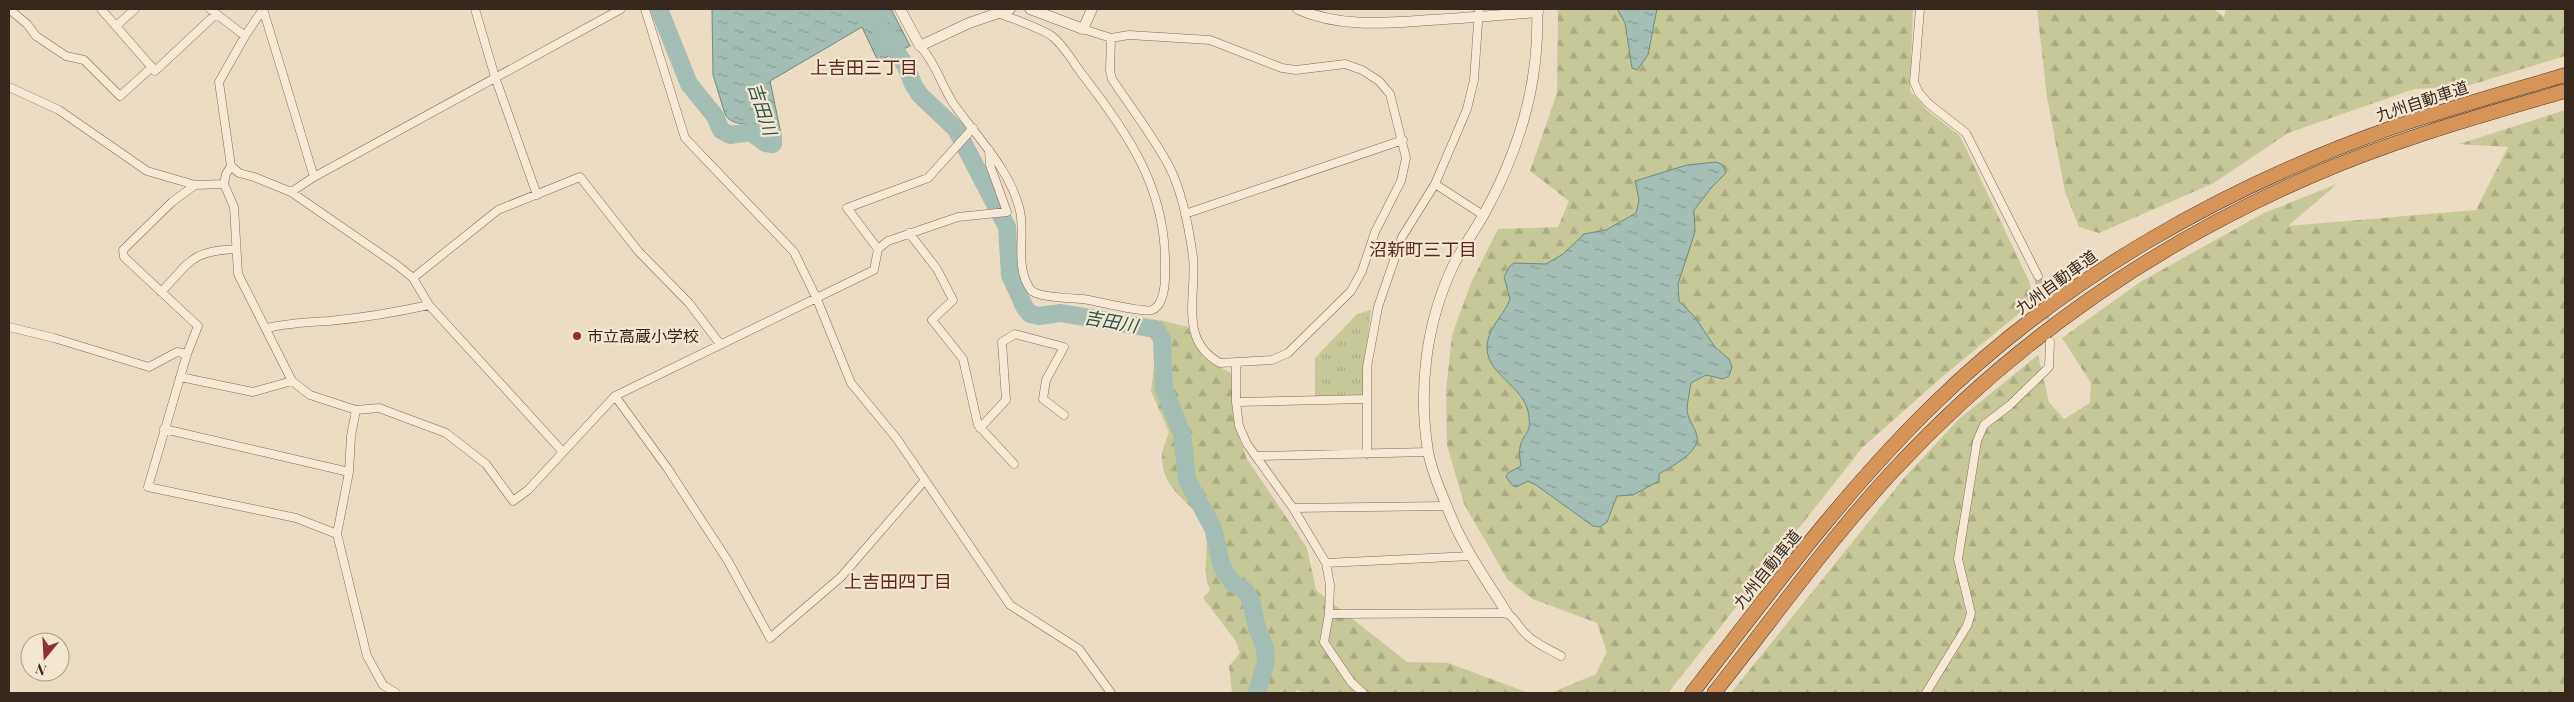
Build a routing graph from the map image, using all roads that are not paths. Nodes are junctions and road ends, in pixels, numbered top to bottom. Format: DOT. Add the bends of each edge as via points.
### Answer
graph roads {
  1 [pos="9,9"];
  2 [pos="101,9"];
  3 [pos="135,9"];
  4 [pos="263,9"];
  5 [pos="475,9"];
  6 [pos="621,9"];
  7 [pos="645,9"];
  8 [pos="900,9"];
  9 [pos="1010,9"];
  10 [pos="1030,9"];
  11 [pos="1092,9"];
  12 [pos="1298,9"];
  13 [pos="1920,9"];
  14 [pos="1537,10"];
  15 [pos="213,12"];
  16 [pos="996,12"];
  17 [pos="1479,13"];
  18 [pos="116,26"];
  19 [pos="1083,29"];
  20 [pos="244,36"];
  21 [pos="1111,38"];
  22 [pos="920,46"];
  23 [pos="152,68"];
  24 [pos="2565,75"];
  25 [pos="495,77"];
  26 [pos="9,87"];
  27 [pos="2565,91"];
  28 [pos="974,128"];
  29 [pos="1403,140"];
  30 [pos="989,150"];
  31 [pos="231,166"];
  32 [pos="314,177"];
  33 [pos="224,184"];
  34 [pos="1435,184"];
  35 [pos="195,185"];
  36 [pos="291,192"];
  37 [pos="537,195"];
  38 [pos="1185,214"];
  39 [pos="1483,216"];
  40 [pos="909,233"];
  41 [pos="236,249"];
  42 [pos="878,249"];
  43 [pos="2038,276"];
  44 [pos="413,278"];
  45 [pos="161,292"];
  46 [pos="816,297"];
  47 [pos="429,305"];
  48 [pos="9,327"];
  49 [pos="266,328"];
  50 [pos="2050,342"];
  51 [pos="720,344"];
  52 [pos="188,354"];
  53 [pos="1236,364"];
  54 [pos="180,377"];
  55 [pos="292,381"];
  56 [pos="615,396"];
  57 [pos="1366,399"];
  58 [pos="1236,402"];
  59 [pos="356,410"];
  60 [pos="1064,415"];
  61 [pos="980,428"];
  62 [pos="164,429"];
  63 [pos="562,451"];
  64 [pos="1428,452"];
  65 [pos="1367,454"];
  66 [pos="1258,456"];
  67 [pos="1014,464"];
  68 [pos="349,472"];
  69 [pos="925,480"];
  70 [pos="1446,506"];
  71 [pos="1293,508"];
  72 [pos="337,534"];
  73 [pos="1472,556"];
  74 [pos="1326,563"];
  75 [pos="1507,613"];
  76 [pos="1329,614"];
  77 [pos="1561,656"];
  78 [pos="396,693"];
  79 [pos="1111,693"];
  80 [pos="1364,693"];
  81 [pos="1692,693"];
  82 [pos="1714,693"];
  83 [pos="1926,693"];
  1 -- 23 [label="street" via="36,36 66,56 84,60 120,96"];
  2 -- 18 [label="street"];
  3 -- 18 [label="street"];
  4 -- 20 [label="street"];
  4 -- 32 [label="street"];
  5 -- 25 [label="street"];
  6 -- 25 [label="street"];
  7 -- 46 [label="street" via="685,138 794,252"];
  8 -- 22 [label="street"];
  9 -- 16 [label="street"];
  10 -- 19 [label="street"];
  11 -- 19 [label="street"];
  12 -- 17 [label="street" via="1353,23"];
  13 -- 43 [label="street" via="1914,82 1919,94 1966,133"];
  14 -- 17 [label="street"];
  14 -- 39 [label="street" via="1537,49 1526,113 1512,158"];
  15 -- 20 [label="street"];
  15 -- 23 [label="street" via="155,71"];
  16 -- 22 [label="street"];
  16 -- 30 [label="street" via="1053,36 1118,121 1153,187 1160,210 1165,240 1164,292 1159,305 1152,310 1141,310 1112,303 1040,296 1032,291 1022,270 1020,208 1010,183"];
  17 -- 34 [label="street" via="1474,80 1467,109"];
  18 -- 23 [label="street"];
  19 -- 21 [label="street"];
  20 -- 31 [label="street" via="219,82"];
  21 -- 29 [label="street" via="1129,35 1210,40 1282,68 1296,70 1345,64 1354,67 1379,81 1390,94"];
  21 -- 38 [label="street" via="1112,78 1170,168"];
  22 -- 28 [label="street" via="929,56 954,104"];
  24 -- 81 [label="highway, 九州自動車道" via="2390,129 2308,162 2195,214 2137,246 2043,311 1932,406 1848,496"];
  25 -- 32 [label="street"];
  25 -- 37 [label="street"];
  26 -- 35 [label="street" via="59,110 147,171"];
  27 -- 82 [label="highway, 九州自動車道" via="2401,141 2313,175 2203,228 2146,261 2083,304 2018,353 1946,418 1861,507"];
  28 -- 30 [label="street"];
  28 -- 42 [label="street" via="928,178 847,208"];
  29 -- 38 [label="street"];
  29 -- 53 [label="street" via="1406,158 1401,181 1375,232 1362,271 1351,291 1288,353 1272,360"];
  30 -- 40 [label="street" via="990,165 1007,212 958,217"];
  31 -- 33 [label="street"];
  31 -- 36 [label="street" via="239,173"];
  32 -- 36 [label="street"];
  33 -- 35 [label="street"];
  33 -- 41 [label="street" via="234,207"];
  34 -- 39 [label="street"];
  34 -- 57 [label="street" via="1402,237 1378,307 1367,368"];
  35 -- 45 [label="street" via="172,202 123,250 124,257"];
  36 -- 44 [label="street"];
  37 -- 44 [label="street" via="498,210"];
  37 -- 51 [label="street" via="580,177 639,252 689,303"];
  38 -- 53 [label="street" via="1193,258 1195,337 1210,358 1220,364"];
  39 -- 64 [label="street" via="1453,266 1431,330 1424,378"];
  40 -- 42 [label="street" via="888,241"];
  40 -- 61 [label="street" via="937,269 953,300 932,320 963,359"];
  41 -- 45 [label="street" via="210,250 194,257"];
  41 -- 49 [label="street" via="242,286"];
  42 -- 46 [label="street" via="874,270 846,286"];
  44 -- 47 [label="street"];
  45 -- 52 [label="street" via="198,326"];
  46 -- 51 [label="street"];
  46 -- 69 [label="street" via="851,383 897,439"];
  47 -- 49 [label="street" via="399,312 330,321 292,322"];
  47 -- 63 [label="street"];
  48 -- 52 [label="street" via="149,367 177,352"];
  49 -- 55 [label="street"];
  50 -- 83 [label="street" via="2049,367 1984,425 1977,441 1958,559 1971,613 1967,626"];
  51 -- 56 [label="street"];
  52 -- 54 [label="street"];
  53 -- 58 [label="street"];
  54 -- 55 [label="street" via="253,392"];
  54 -- 62 [label="street"];
  55 -- 59 [label="street" via="310,395"];
  56 -- 63 [label="street"];
  56 -- 69 [label="street" via="717,544 770,638 841,577"];
  57 -- 58 [label="street"];
  57 -- 65 [label="street"];
  58 -- 66 [label="street" via="1239,426 1247,444"];
  59 -- 63 [label="street" via="379,408 446,433 486,464 513,501 528,490"];
  59 -- 68 [label="street"];
  60 -- 61 [label="street" via="1043,399 1046,380 1064,347 1015,334 1002,342 1006,400"];
  61 -- 67 [label="street"];
  62 -- 68 [label="street"];
  62 -- 72 [label="street" via="148,487 296,518"];
  64 -- 65 [label="street"];
  64 -- 70 [label="street"];
  65 -- 66 [label="street"];
  66 -- 71 [label="street"];
  68 -- 72 [label="street"];
  69 -- 79 [label="street" via="1010,605 1079,650"];
  70 -- 71 [label="street"];
  70 -- 73 [label="street"];
  71 -- 74 [label="street"];
  72 -- 78 [label="street" via="367,656 383,685"];
  73 -- 74 [label="street"];
  73 -- 75 [label="street"];
  74 -- 76 [label="street" via="1330,586"];
  75 -- 76 [label="street"];
  75 -- 77 [label="street" via="1516,619 1531,639"];
  76 -- 80 [label="street" via="1324,642 1351,682"];
}
